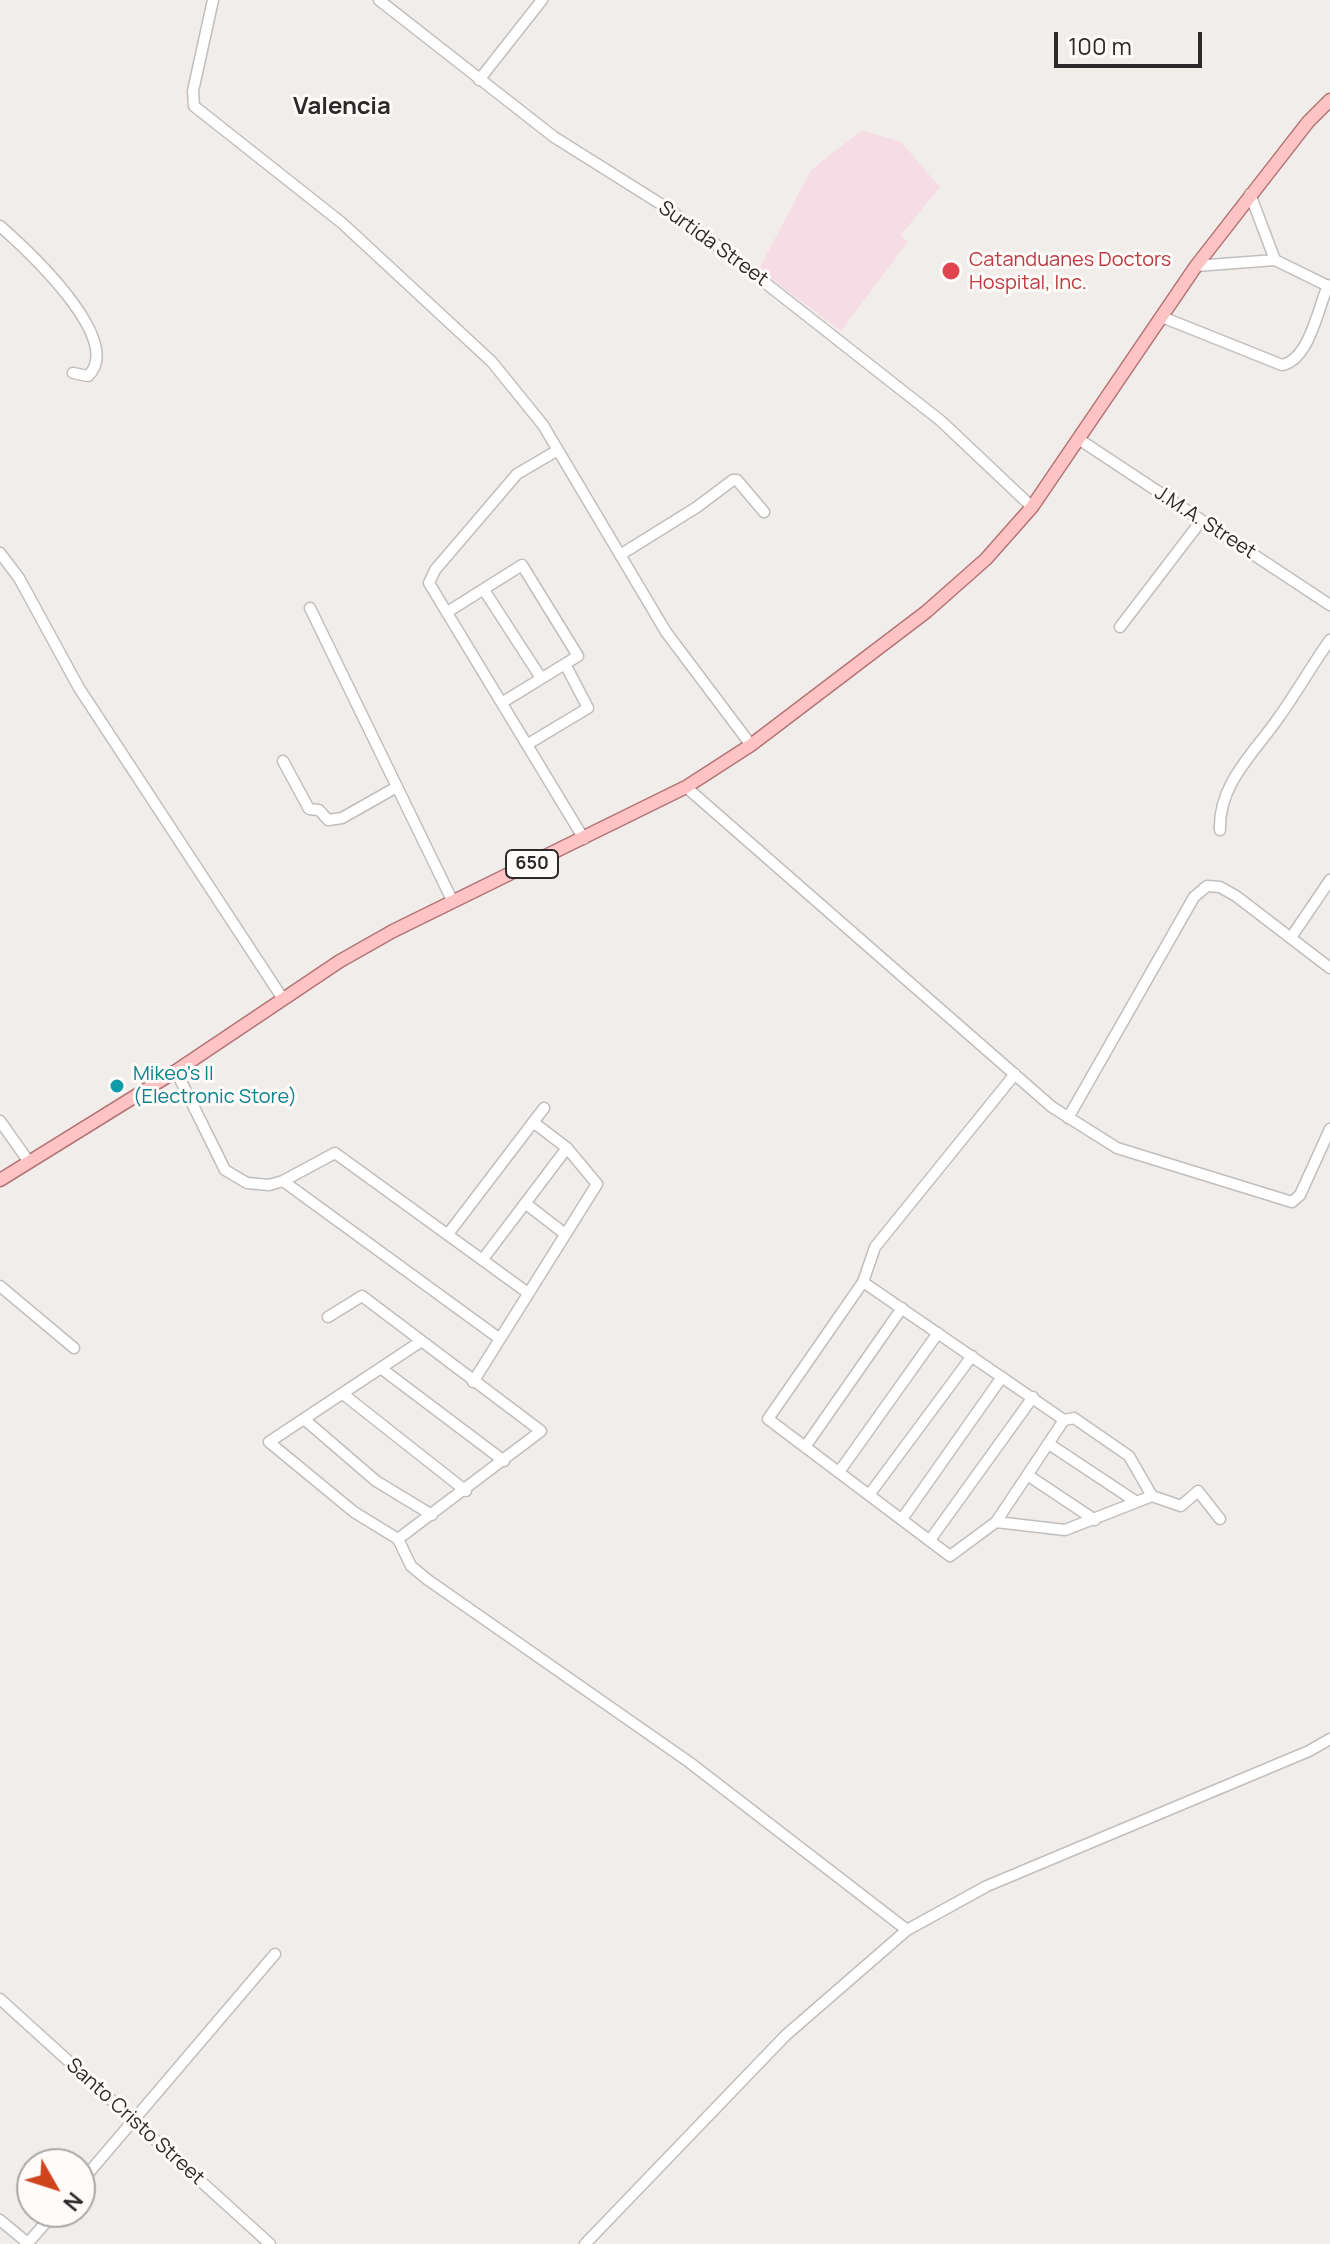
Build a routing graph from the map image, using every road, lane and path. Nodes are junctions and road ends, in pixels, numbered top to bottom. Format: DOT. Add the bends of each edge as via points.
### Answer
graph roads {
  1 [pos="213,0"];
  2 [pos="379,0"];
  3 [pos="542,0"];
  4 [pos="479,80"];
  5 [pos="1330,100"];
  6 [pos="1250,194"];
  7 [pos="0,226"];
  8 [pos="1275,260"];
  9 [pos="1196,266"];
  10 [pos="1329,286"];
  11 [pos="1162,317"];
  12 [pos="73,373"];
  13 [pos="1080,440"];
  14 [pos="558,450"];
  15 [pos="1032,507"];
  16 [pos="764,512"];
  17 [pos="1201,521"];
  18 [pos="0,553"];
  19 [pos="620,555"];
  20 [pos="484,590"];
  21 [pos="1330,605"];
  22 [pos="310,608"];
  23 [pos="449,611"];
  24 [pos="1120,627"];
  25 [pos="1330,640"];
  26 [pos="565,664"];
  27 [pos="541,678"];
  28 [pos="503,702"];
  29 [pos="528,744"];
  30 [pos="751,745"];
  31 [pos="283,761"];
  32 [pos="686,787"];
  33 [pos="395,788"];
  34 [pos="1220,830"];
  35 [pos="584,839"];
  36 [pos="1330,880"];
  37 [pos="453,902"];
  38 [pos="1292,936"];
  39 [pos="1330,968"];
  40 [pos="283,999"];
  41 [pos="176,1071"];
  42 [pos="1015,1074"];
  43 [pos="544,1108"];
  44 [pos="1068,1118"];
  45 [pos="0,1121"];
  46 [pos="533,1122"];
  47 [pos="1330,1129"];
  48 [pos="1327,1142"];
  49 [pos="567,1148"];
  50 [pos="29,1162"];
  51 [pos="0,1180"];
  52 [pos="283,1181"];
  53 [pos="525,1203"];
  54 [pos="448,1234"];
  55 [pos="565,1234"];
  56 [pos="483,1259"];
  57 [pos="863,1282"];
  58 [pos="0,1286"];
  59 [pos="528,1293"];
  60 [pos="902,1308"];
  61 [pos="328,1317"];
  62 [pos="938,1333"];
  63 [pos="500,1339"];
  64 [pos="420,1342"];
  65 [pos="74,1348"];
  66 [pos="972,1356"];
  67 [pos="382,1369"];
  68 [pos="1002,1377"];
  69 [pos="473,1382"];
  70 [pos="343,1394"];
  71 [pos="1033,1397"];
  72 [pos="304,1419"];
  73 [pos="1064,1420"];
  74 [pos="1049,1444"];
  75 [pos="805,1447"];
  76 [pos="504,1461"];
  77 [pos="839,1472"];
  78 [pos="1029,1476"];
  79 [pos="466,1491"];
  80 [pos="869,1495"];
  81 [pos="1152,1496"];
  82 [pos="1135,1501"];
  83 [pos="432,1515"];
  84 [pos="902,1519"];
  85 [pos="1220,1519"];
  86 [pos="1095,1520"];
  87 [pos="996,1522"];
  88 [pos="398,1539"];
  89 [pos="930,1540"];
  90 [pos="1330,1739"];
  91 [pos="907,1930"];
  92 [pos="275,1954"];
  93 [pos="0,1999"];
  94 [pos="133,2123"];
  95 [pos="96,2165"];
  96 [pos="0,2220"];
  97 [pos="42,2228"];
  98 [pos="28,2244"];
  99 [pos="270,2244"];
  100 [pos="585,2244"];
  1 -- 14 [label="street" via="194,106 342,223 481,351 536,414"];
  2 -- 4 [label="street, Surtida Street"];
  3 -- 4 [label="street"];
  4 -- 15 [label="street, Surtida Street" via="731,256 941,421"];
  5 -- 6 [label="main road, 650"];
  6 -- 8 [label="street"];
  6 -- 9 [label="main road, 650"];
  7 -- 12 [label="street" via="53,277 80,313 95,364 88,376"];
  8 -- 9 [label="street"];
  8 -- 10 [label="street"];
  9 -- 11 [label="main road, 650"];
  10 -- 11 [label="street" via="1302,350 1282,365"];
  11 -- 13 [label="main road, 650"];
  13 -- 15 [label="main road, 650"];
  13 -- 17 [label="street, J.M.A. Street"];
  14 -- 19 [label="street"];
  14 -- 23 [label="street" via="517,474 435,570 429,583"];
  15 -- 30 [label="main road, 650" via="956,588"];
  16 -- 19 [label="street" via="733,480"];
  17 -- 21 [label="street, J.M.A. Street"];
  17 -- 24 [label="street"];
  18 -- 40 [label="street" via="79,688"];
  19 -- 30 [label="street" via="666,632"];
  20 -- 23 [label="street"];
  20 -- 26 [label="street" via="522,565 578,656"];
  20 -- 27 [label="street"];
  22 -- 33 [label="street"];
  23 -- 28 [label="street"];
  25 -- 34 [label="street" via="1236,775 1224,801"];
  26 -- 27 [label="street"];
  26 -- 29 [label="street" via="588,708"];
  27 -- 28 [label="street"];
  28 -- 29 [label="street"];
  29 -- 35 [label="street"];
  30 -- 32 [label="main road, 650"];
  31 -- 33 [label="street" via="309,809 319,810 328,820 342,818"];
  32 -- 35 [label="main road, 650"];
  32 -- 42 [label="street"];
  33 -- 37 [label="street"];
  35 -- 37 [label="main road, 650"];
  36 -- 38 [label="street"];
  37 -- 40 [label="main road, 650" via="353,953"];
  38 -- 39 [label="street"];
  38 -- 44 [label="street" via="1236,896 1207,886 1194,897"];
  40 -- 41 [label="main road, 650"];
  41 -- 50 [label="main road, 650"];
  41 -- 52 [label="street" via="225,1170 247,1183"];
  42 -- 44 [label="street"];
  42 -- 57 [label="street" via="875,1247"];
  43 -- 46 [label="street"];
  44 -- 48 [label="street" via="1117,1148 1292,1202"];
  45 -- 50 [label="street"];
  46 -- 49 [label="street"];
  46 -- 54 [label="street"];
  47 -- 48 [label="street"];
  49 -- 53 [label="street"];
  49 -- 55 [label="street" via="597,1184"];
  50 -- 51 [label="main road, 650"];
  52 -- 54 [label="street" via="335,1153"];
  52 -- 63 [label="street"];
  53 -- 55 [label="street"];
  53 -- 56 [label="street"];
  54 -- 56 [label="street"];
  55 -- 59 [label="street"];
  56 -- 59 [label="street"];
  57 -- 60 [label="street"];
  57 -- 75 [label="street" via="768,1419"];
  58 -- 65 [label="street"];
  59 -- 63 [label="street"];
  60 -- 62 [label="street"];
  60 -- 75 [label="street"];
  61 -- 64 [label="street" via="362,1296"];
  62 -- 66 [label="street"];
  62 -- 77 [label="street"];
  63 -- 69 [label="street"];
  64 -- 67 [label="street"];
  64 -- 69 [label="street"];
  66 -- 68 [label="street"];
  66 -- 80 [label="street"];
  67 -- 70 [label="street"];
  67 -- 76 [label="street"];
  68 -- 71 [label="street"];
  68 -- 84 [label="street"];
  69 -- 76 [label="street" via="541,1431"];
  70 -- 72 [label="street"];
  70 -- 79 [label="street"];
  71 -- 73 [label="street"];
  71 -- 89 [label="street"];
  72 -- 83 [label="street" via="376,1481"];
  72 -- 88 [label="street" via="269,1442 354,1512"];
  73 -- 74 [label="street"];
  73 -- 81 [label="street" via="1074,1418 1129,1456"];
  74 -- 78 [label="street"];
  74 -- 82 [label="street"];
  75 -- 77 [label="street"];
  76 -- 79 [label="street"];
  77 -- 80 [label="street"];
  78 -- 86 [label="street"];
  78 -- 87 [label="street"];
  79 -- 83 [label="street"];
  80 -- 84 [label="street"];
  81 -- 82 [label="street"];
  81 -- 85 [label="street" via="1181,1506 1198,1491"];
  82 -- 86 [label="street"];
  83 -- 88 [label="street"];
  84 -- 89 [label="street"];
  86 -- 87 [label="street" via="1065,1530"];
  87 -- 89 [label="street" via="950,1556"];
  88 -- 91 [label="street" via="411,1566 428,1580 689,1762"];
  90 -- 91 [label="street" via="987,1886"];
  91 -- 100 [label="street" via="786,2035"];
  92 -- 94 [label="street"];
  93 -- 94 [label="street, Santo Cristo Street"];
  94 -- 95 [label="street"];
  94 -- 99 [label="street, Santo Cristo Street"];
  96 -- 98 [label="street"];
  97 -- 98 [label="street"];
}
